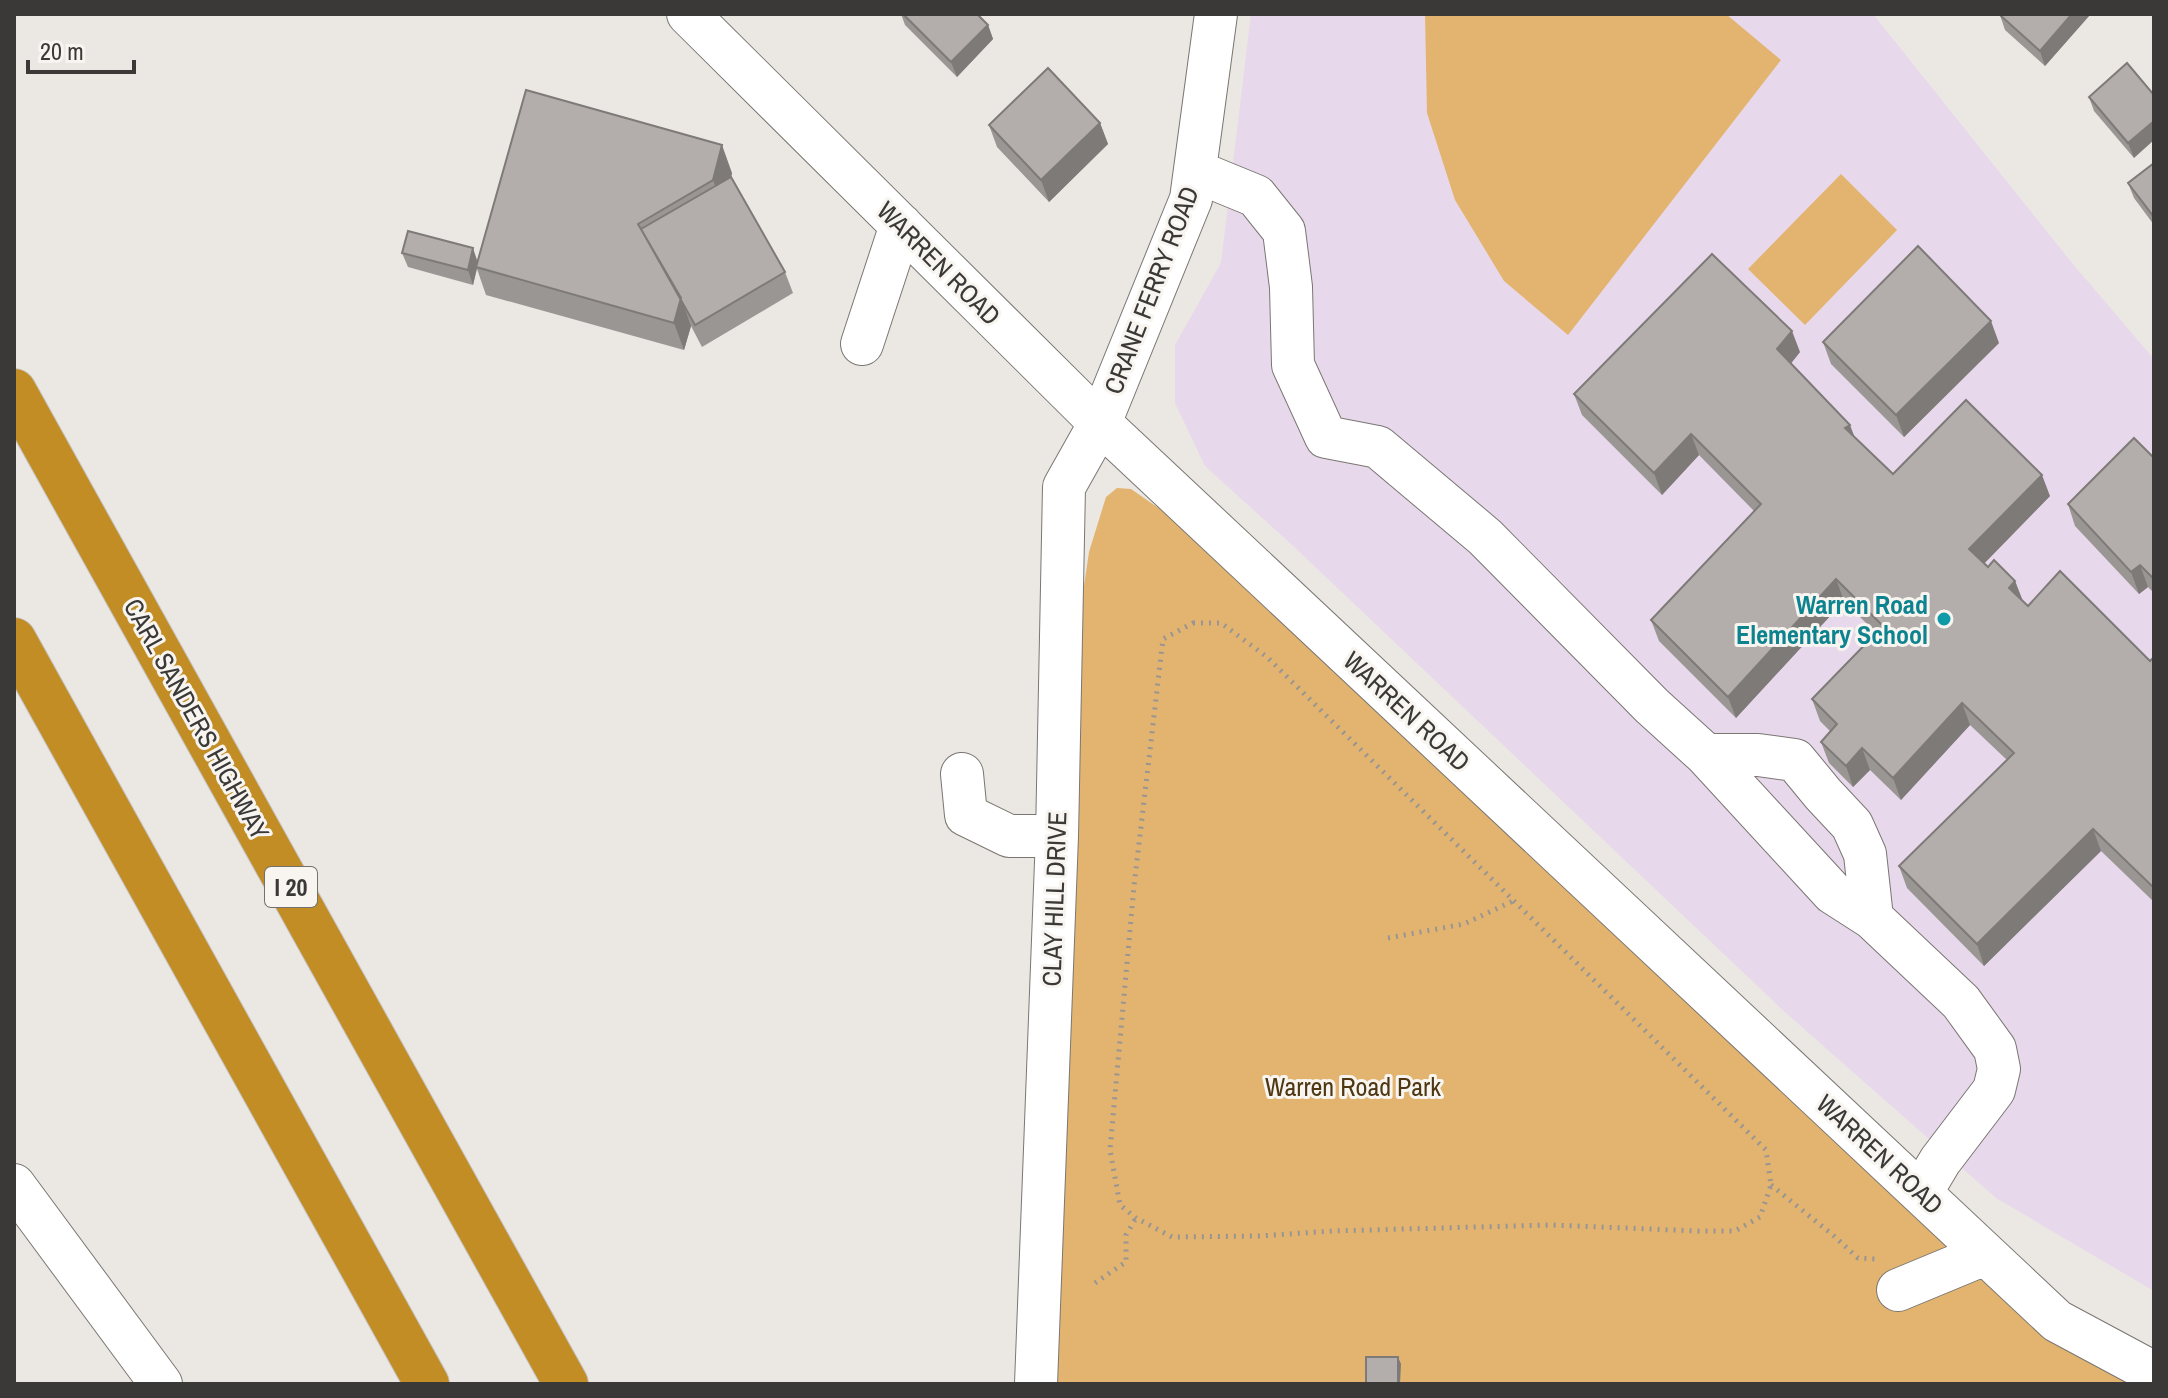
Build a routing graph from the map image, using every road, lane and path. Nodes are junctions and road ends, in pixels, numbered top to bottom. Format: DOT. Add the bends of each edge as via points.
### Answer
graph roads {
  1 [pos="688,14"];
  2 [pos="1216,14"];
  3 [pos="1195,171"];
  4 [pos="901,225"];
  5 [pos="862,344"];
  6 [pos="14,391"];
  7 [pos="1100,423"];
  8 [pos="14,640"];
  9 [pos="1706,755"];
  10 [pos="962,774"];
  11 [pos="1057,836"];
  12 [pos="1513,901"];
  13 [pos="1872,918"];
  14 [pos="1388,938"];
  15 [pos="14,1185"];
  16 [pos="1771,1185"];
  17 [pos="1921,1193"];
  18 [pos="1136,1218"];
  19 [pos="1985,1254"];
  20 [pos="1889,1275"];
  21 [pos="1095,1283"];
  22 [pos="2154,1373"];
  23 [pos="161,1384"];
  24 [pos="427,1384"];
  25 [pos="566,1384"];
  26 [pos="1036,1384"];
  1 -- 4 [label="street, WARREN ROAD"];
  2 -- 3 [label="street, CRANE FERRY ROAD"];
  3 -- 7 [label="street, CRANE FERRY ROAD" via="1191,199"];
  3 -- 9 [label="street" via="1256,196 1284,231 1293,365 1326,437 1378,447 1485,537"];
  4 -- 5 [label="street"];
  4 -- 7 [label="street, WARREN ROAD"];
  6 -- 25 [label="highway, CARL SANDERS HIGHWAY / I 20"];
  7 -- 11 [label="street, CLAY HILL DRIVE" via="1064,487"];
  7 -- 17 [label="street, WARREN ROAD"];
  8 -- 24 [label="highway"];
  9 -- 13 [label="street" via="1833,893"];
  9 -- 13 [label="street" via="1795,760 1852,825 1865,854"];
  10 -- 11 [label="street" via="966,815 1009,836"];
  11 -- 26 [label="street, CLAY HILL DRIVE"];
  12 -- 14 [label="path" via="1464,924"];
  12 -- 16 [label="path" via="1766,1150"];
  12 -- 18 [label="path" via="1267,657 1221,623 1193,623 1163,639 1110,1150 1120,1205"];
  13 -- 17 [label="street" via="1961,1002 1995,1049 1999,1069 1994,1090"];
  15 -- 23 [label="street"];
  16 -- 18 [label="path" via="1760,1217 1735,1231 1551,1225 1172,1237"];
  16 -- 20 [label="path" via="1858,1258"];
  17 -- 19 [label="street, WARREN ROAD"];
  18 -- 21 [label="path" via="1126,1235 1126,1262"];
  19 -- 20 [label="street"];
  19 -- 22 [label="street, WARREN ROAD" via="2057,1321"];
}
